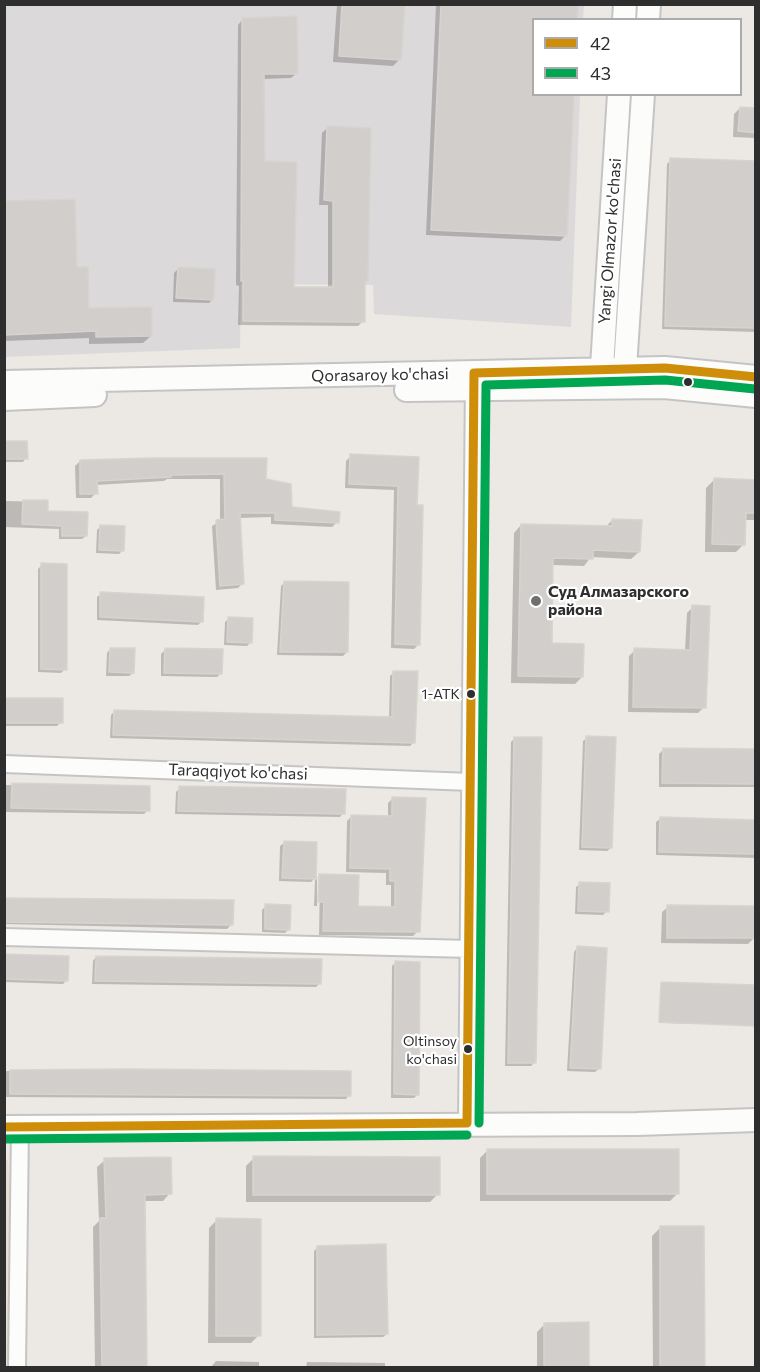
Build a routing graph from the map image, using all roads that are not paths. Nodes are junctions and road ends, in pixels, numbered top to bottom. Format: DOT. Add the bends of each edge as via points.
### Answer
graph roads {
  1 [pos="619,96"];
  2 [pos="643,96"];
  3 [pos="625,378"];
  4 [pos="756,378"];
  5 [pos="602,379"];
  6 [pos="474,381"];
  7 [pos="4,382"];
  8 [pos="756,396"];
  9 [pos="4,399"];
  10 [pos="4,764"];
  11 [pos="471,782"];
  12 [pos="4,937"];
  13 [pos="470,949"];
  14 [pos="756,1120"];
  15 [pos="467,1123"];
  16 [pos="12,1127"];
  17 [pos="17,1368"];
  1 -- 5 [label="main road, Yangi Olmazor ko'chasi"];
  2 -- 3 [label="main road, Yangi Olmazor ko'chasi"];
  3 -- 4 [label="main road, Qorasaroy ko'chasi" via="665,368"];
  3 -- 5 [label="main road, Qorasaroy ko'chasi"];
  3 -- 8 [label="main road, Qorasaroy ko'chasi" via="664,387"];
  5 -- 6 [label="main road, Qorasaroy ko'chasi"];
  6 -- 7 [label="main road, Qorasaroy ko'chasi"];
  6 -- 9 [label="main road, Qorasaroy ko'chasi"];
  6 -- 11 [label="street"];
  10 -- 11 [label="street, Taraqqiyot ko'chasi"];
  11 -- 13 [label="street"];
  12 -- 13 [label="street"];
  13 -- 15 [label="street"];
  14 -- 15 [label="main road"];
  15 -- 16 [label="main road"];
  16 -- 17 [label="street"];
}
